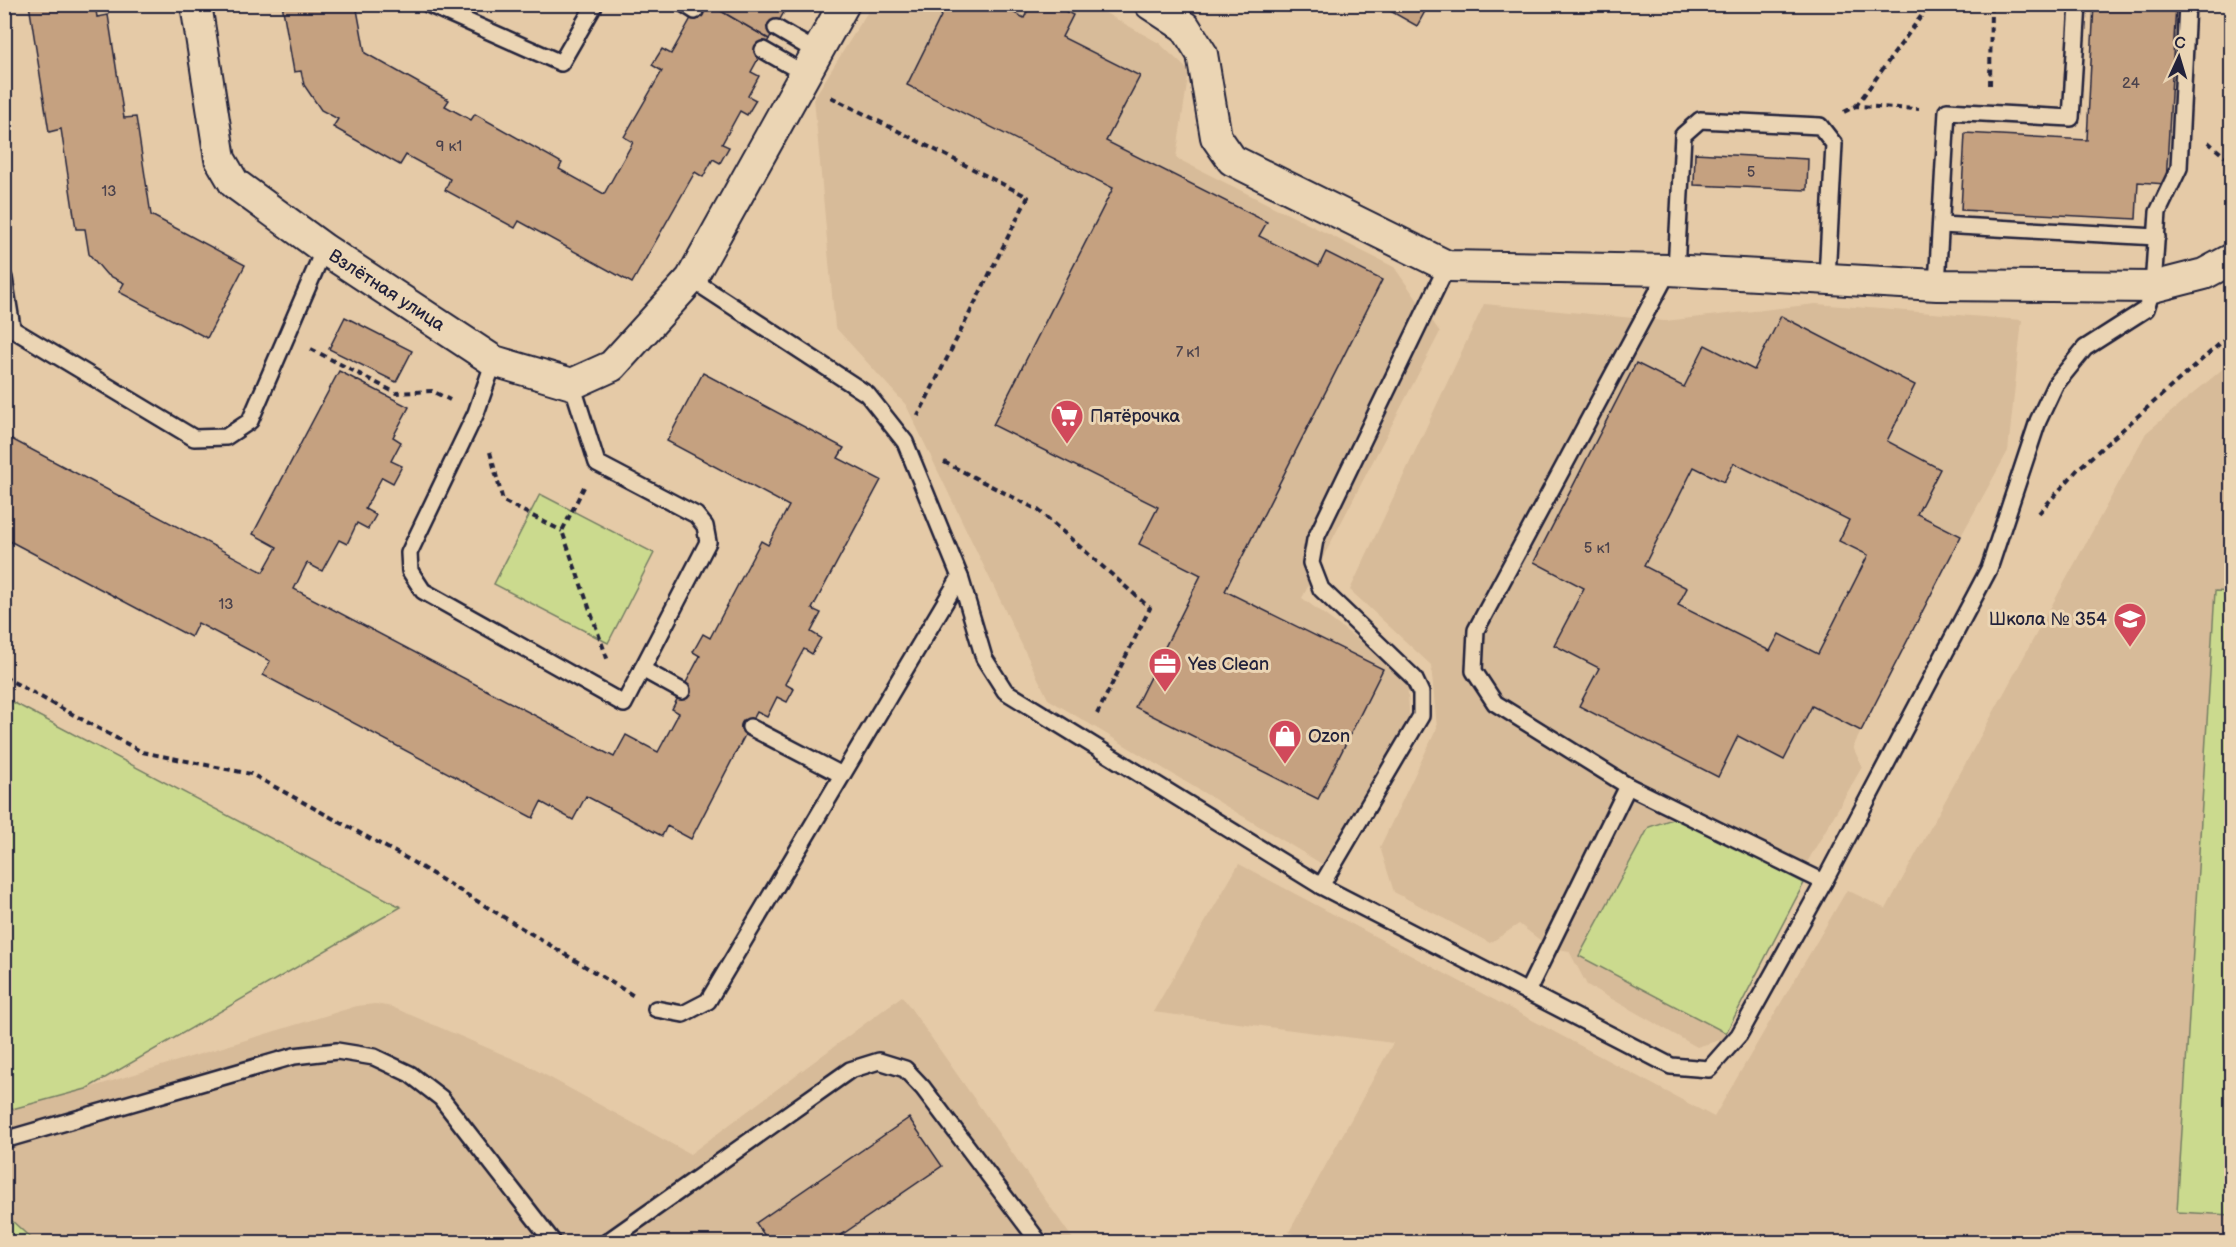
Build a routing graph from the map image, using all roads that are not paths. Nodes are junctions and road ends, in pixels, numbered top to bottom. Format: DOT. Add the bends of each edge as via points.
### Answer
graph roads {
  1 [pos="196,4"];
  2 [pos="428,4"];
  3 [pos="595,4"];
  4 [pos="844,4"];
  5 [pos="1150,4"];
  6 [pos="2078,4"];
  7 [pos="2187,4"];
  8 [pos="776,28"];
  9 [pos="763,50"];
  10 [pos="807,69"];
  11 [pos="1941,225"];
  12 [pos="2157,237"];
  13 [pos="324,249"];
  14 [pos="2232,259"];
  15 [pos="1447,266"];
  16 [pos="1673,270"];
  17 [pos="4,278"];
  18 [pos="1827,278"];
  19 [pos="691,279"];
  20 [pos="1937,285"];
  21 [pos="2153,287"];
  22 [pos="8,326"];
  23 [pos="494,361"];
  24 [pos="572,384"];
  25 [pos="960,577"];
  26 [pos="642,669"];
  27 [pos="682,691"];
  28 [pos="750,726"];
  29 [pos="842,775"];
  30 [pos="1628,786"];
  31 [pos="1824,882"];
  32 [pos="1321,886"];
  33 [pos="1527,992"];
  34 [pos="656,1009"];
  35 [pos="4,1140"];
  36 [pos="553,1242"];
  37 [pos="607,1242"];
  38 [pos="1039,1242"];
  1 -- 13 [label="street, Взлётная улица" via="220,159 234,183"];
  2 -- 3 [label="lane" via="561,63"];
  4 -- 10 [label="street"];
  5 -- 15 [label="street" via="1185,27 1202,54 1216,137 1232,160"];
  6 -- 11 [label="lane" via="2071,118 1947,111"];
  7 -- 12 [label="lane" via="2179,168 2158,212"];
  8 -- 10 [label="lane"];
  9 -- 10 [label="lane"];
  10 -- 19 [label="street"];
  11 -- 12 [label="lane"];
  11 -- 20 [label="lane"];
  12 -- 21 [label="lane"];
  13 -- 22 [label="lane" via="250,421 226,437 194,438"];
  13 -- 23 [label="street, Взлётная улица"];
  14 -- 21 [label="street" via="2204,274"];
  15 -- 16 [label="street"];
  15 -- 32 [label="lane" via="1315,540 1311,563 1321,589 1414,678 1421,693 1420,716"];
  16 -- 18 [label="street"];
  16 -- 18 [label="lane" via="1683,135 1700,120 1820,126 1834,144"];
  16 -- 30 [label="lane" via="1476,630 1474,671 1495,703"];
  17 -- 22 [label="lane"];
  18 -- 20 [label="street"];
  19 -- 24 [label="street" via="612,366"];
  19 -- 25 [label="lane" via="867,394 905,442"];
  20 -- 21 [label="street"];
  21 -- 31 [label="lane" via="2146,309 2085,348 2055,385 2038,421 1989,569"];
  23 -- 24 [label="street, Взлётная улица"];
  23 -- 26 [label="lane" via="476,412 409,553 410,571 423,591 624,704"];
  24 -- 26 [label="lane" via="597,463 696,515 705,526 708,543"];
  25 -- 29 [label="lane"];
  25 -- 32 [label="lane" via="984,658 1005,692"];
  26 -- 27 [label="lane"];
  28 -- 29 [label="lane"];
  29 -- 34 [label="lane" via="708,1000 683,1014"];
  30 -- 31 [label="lane"];
  30 -- 33 [label="lane"];
  31 -- 33 [label="lane" via="1739,1035 1709,1069 1671,1066"];
  32 -- 33 [label="lane"];
  35 -- 36 [label="lane" via="294,1056 337,1051 374,1057 410,1074 441,1098"];
  37 -- 38 [label="lane" via="850,1070 879,1061 905,1069 923,1088"];
}
